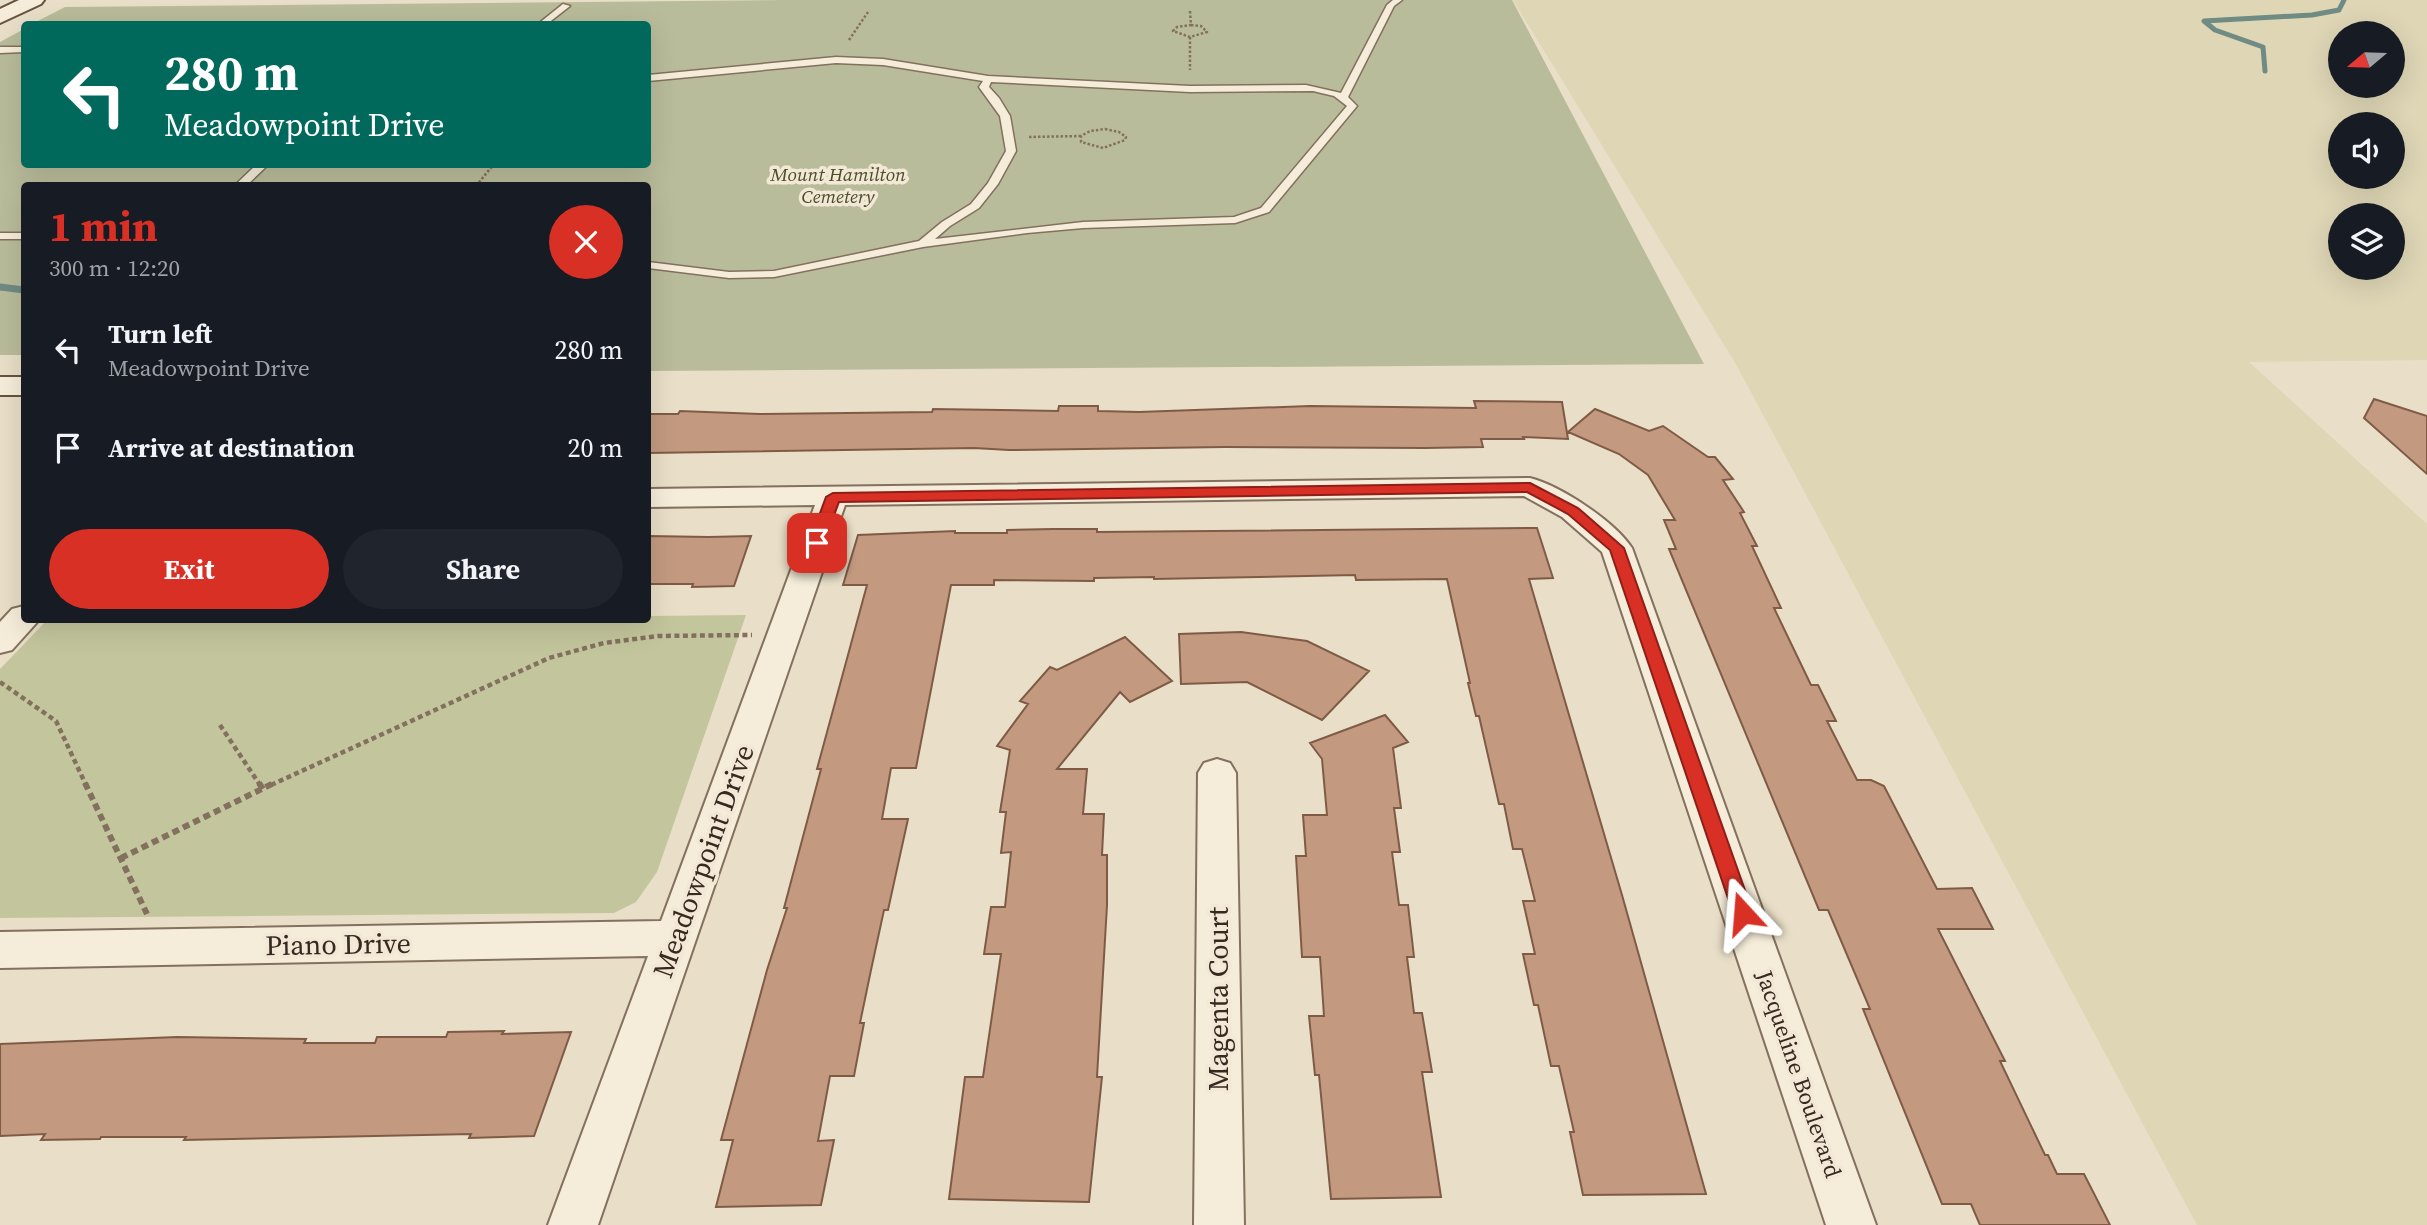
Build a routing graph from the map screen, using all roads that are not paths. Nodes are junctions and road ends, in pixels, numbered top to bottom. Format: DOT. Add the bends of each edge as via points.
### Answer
graph roads {
  1 [pos="34,0"];
  2 [pos="1398,0"];
  3 [pos="566,6"];
  4 [pos="0,18"];
  5 [pos="546,21"];
  6 [pos="0,50"];
  7 [pos="21,50"];
  8 [pos="651,78"];
  9 [pos="988,79"];
  10 [pos="1344,96"];
  11 [pos="259,168"];
  12 [pos="244,182"];
  13 [pos="0,236"];
  14 [pos="21,236"];
  15 [pos="923,244"];
  16 [pos="651,265"];
  17 [pos="0,386"];
  18 [pos="21,386"];
  19 [pos="833,497"];
  20 [pos="651,498"];
  21 [pos="21,620"];
  22 [pos="0,642"];
  23 [pos="1217,773"];
  24 [pos="676,938"];
  25 [pos="0,950"];
  26 [pos="573,1225"];
  27 [pos="1219,1225"];
  28 [pos="1851,1225"];
  1 -- 4 [label="main road"];
  2 -- 10 [label="lane" via="1391,5"];
  3 -- 5 [label="lane"];
  6 -- 7 [label="lane"];
  8 -- 9 [label="lane" via="836,60 883,62"];
  9 -- 10 [label="lane" via="1190,89 1306,88"];
  9 -- 15 [label="lane" via="984,88 1005,116 1011,150 975,206"];
  10 -- 15 [label="lane" via="1352,106 1265,210 1235,220 1049,228"];
  11 -- 12 [label="lane"];
  13 -- 14 [label="lane"];
  15 -- 16 [label="lane" via="774,274 729,275"];
  17 -- 18 [label="main road"];
  19 -- 20 [label="street, Jacqueline Boulevard"];
  19 -- 24 [label="street, Meadowpoint Drive"];
  19 -- 28 [label="street, Jacqueline Boulevard" via="1530,487 1573,511 1616,548"];
  21 -- 22 [label="street"];
  23 -- 27 [label="street, Magenta Court"];
  24 -- 25 [label="street, Piano Drive"];
  24 -- 26 [label="street, Meadowpoint Drive"];
}
